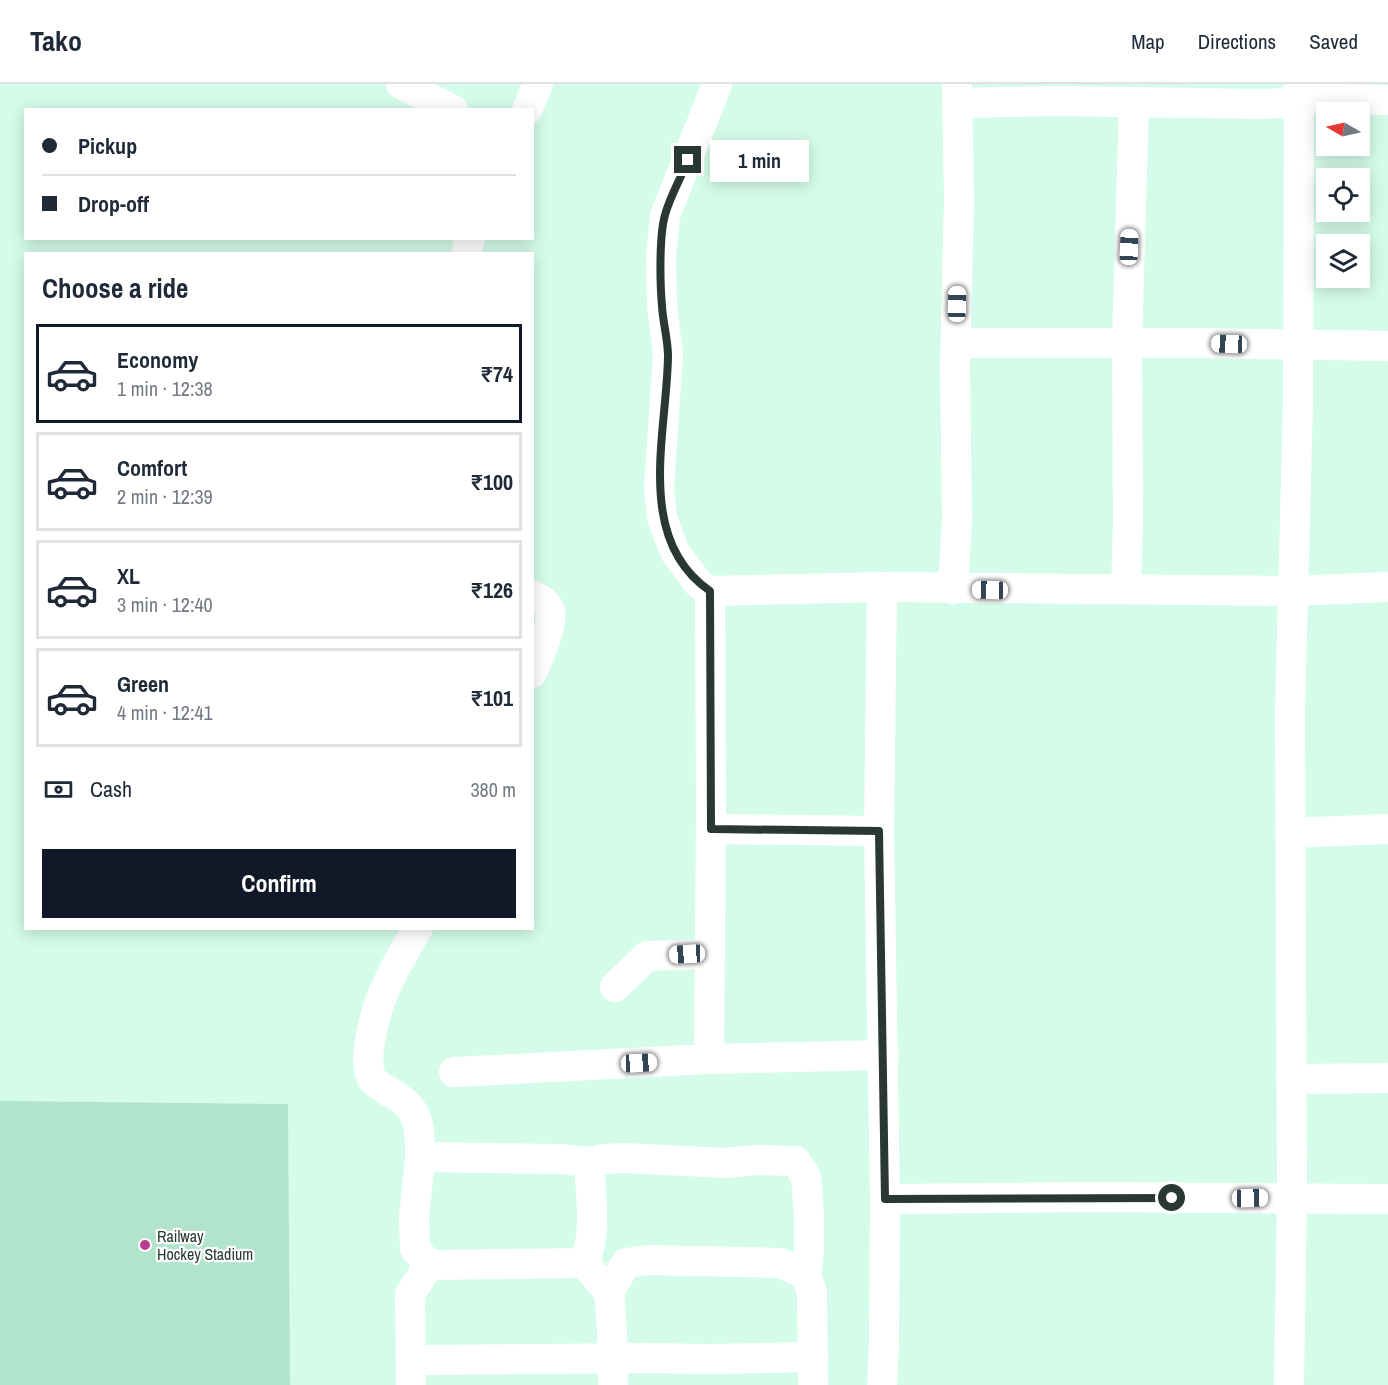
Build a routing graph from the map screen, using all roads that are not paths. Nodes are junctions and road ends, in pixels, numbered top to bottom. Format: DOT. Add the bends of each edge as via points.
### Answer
graph roads {
  1 [pos="401,84"];
  2 [pos="538,84"];
  3 [pos="717,84"];
  4 [pos="1299,91"];
  5 [pos="957,94"];
  6 [pos="1388,100"];
  7 [pos="1134,103"];
  8 [pos="449,108"];
  9 [pos="528,108"];
  10 [pos="957,343"];
  11 [pos="1127,343"];
  12 [pos="1299,345"];
  13 [pos="1388,346"];
  14 [pos="882,587"];
  15 [pos="1388,587"];
  16 [pos="1126,588"];
  17 [pos="953,589"];
  18 [pos="710,591"];
  19 [pos="1292,591"];
  20 [pos="534,596"];
  21 [pos="534,662"];
  22 [pos="711,829"];
  23 [pos="1388,829"];
  24 [pos="879,831"];
  25 [pos="1290,833"];
  26 [pos="417,930"];
  27 [pos="710,954"];
  28 [pos="615,987"];
  29 [pos="884,1055"];
  30 [pos="709,1059"];
  31 [pos="453,1072"];
  32 [pos="1388,1077"];
  33 [pos="1291,1079"];
  34 [pos="420,1157"];
  35 [pos="589,1162"];
  36 [pos="1292,1197"];
  37 [pos="885,1199"];
  38 [pos="1388,1199"];
  39 [pos="584,1263"];
  40 [pos="429,1265"];
  41 [pos="806,1275"];
  42 [pos="609,1292"];
  43 [pos="813,1371"];
  44 [pos="411,1372"];
  45 [pos="613,1372"];
  46 [pos="882,1385"];
  47 [pos="1290,1385"];
  1 -- 8 [label="street"];
  2 -- 9 [label="street"];
  3 -- 18 [label="street" via="665,216 661,257 668,354 659,488 662,518 675,552 698,583"];
  4 -- 6 [label="street"];
  4 -- 7 [label="street" via="1282,103"];
  4 -- 12 [label="street"];
  5 -- 7 [label="street"];
  5 -- 10 [label="street"];
  7 -- 11 [label="street"];
  10 -- 11 [label="street"];
  10 -- 17 [label="street"];
  11 -- 12 [label="street"];
  11 -- 16 [label="street"];
  12 -- 13 [label="street"];
  12 -- 19 [label="street"];
  14 -- 17 [label="street"];
  14 -- 18 [label="street"];
  14 -- 24 [label="street"];
  15 -- 19 [label="street"];
  16 -- 17 [label="street"];
  16 -- 19 [label="street"];
  18 -- 22 [label="street"];
  19 -- 25 [label="street"];
  20 -- 21 [label="street" via="550,610 549,624"];
  22 -- 24 [label="street"];
  22 -- 27 [label="street"];
  23 -- 25 [label="street"];
  24 -- 29 [label="street"];
  25 -- 33 [label="street"];
  26 -- 34 [label="street" via="384,991 368,1071 373,1081 409,1105 420,1135"];
  27 -- 28 [label="street" via="647,956"];
  27 -- 30 [label="street"];
  29 -- 30 [label="street"];
  29 -- 37 [label="street"];
  30 -- 31 [label="street"];
  32 -- 33 [label="street"];
  33 -- 36 [label="street"];
  34 -- 35 [label="street"];
  34 -- 40 [label="street" via="415,1249"];
  35 -- 39 [label="street" via="590,1251"];
  35 -- 41 [label="street" via="624,1158 726,1163 796,1161 806,1177 810,1215"];
  36 -- 37 [label="street"];
  36 -- 38 [label="street"];
  36 -- 47 [label="street"];
  37 -- 46 [label="street"];
  39 -- 40 [label="street"];
  39 -- 42 [label="street"];
  40 -- 44 [label="street" via="410,1294"];
  41 -- 42 [label="street" via="781,1263 647,1260 626,1263"];
  41 -- 43 [label="street" via="812,1292"];
  42 -- 45 [label="street"];
  43 -- 45 [label="street" via="709,1359"];
  44 -- 45 [label="street"];
}
